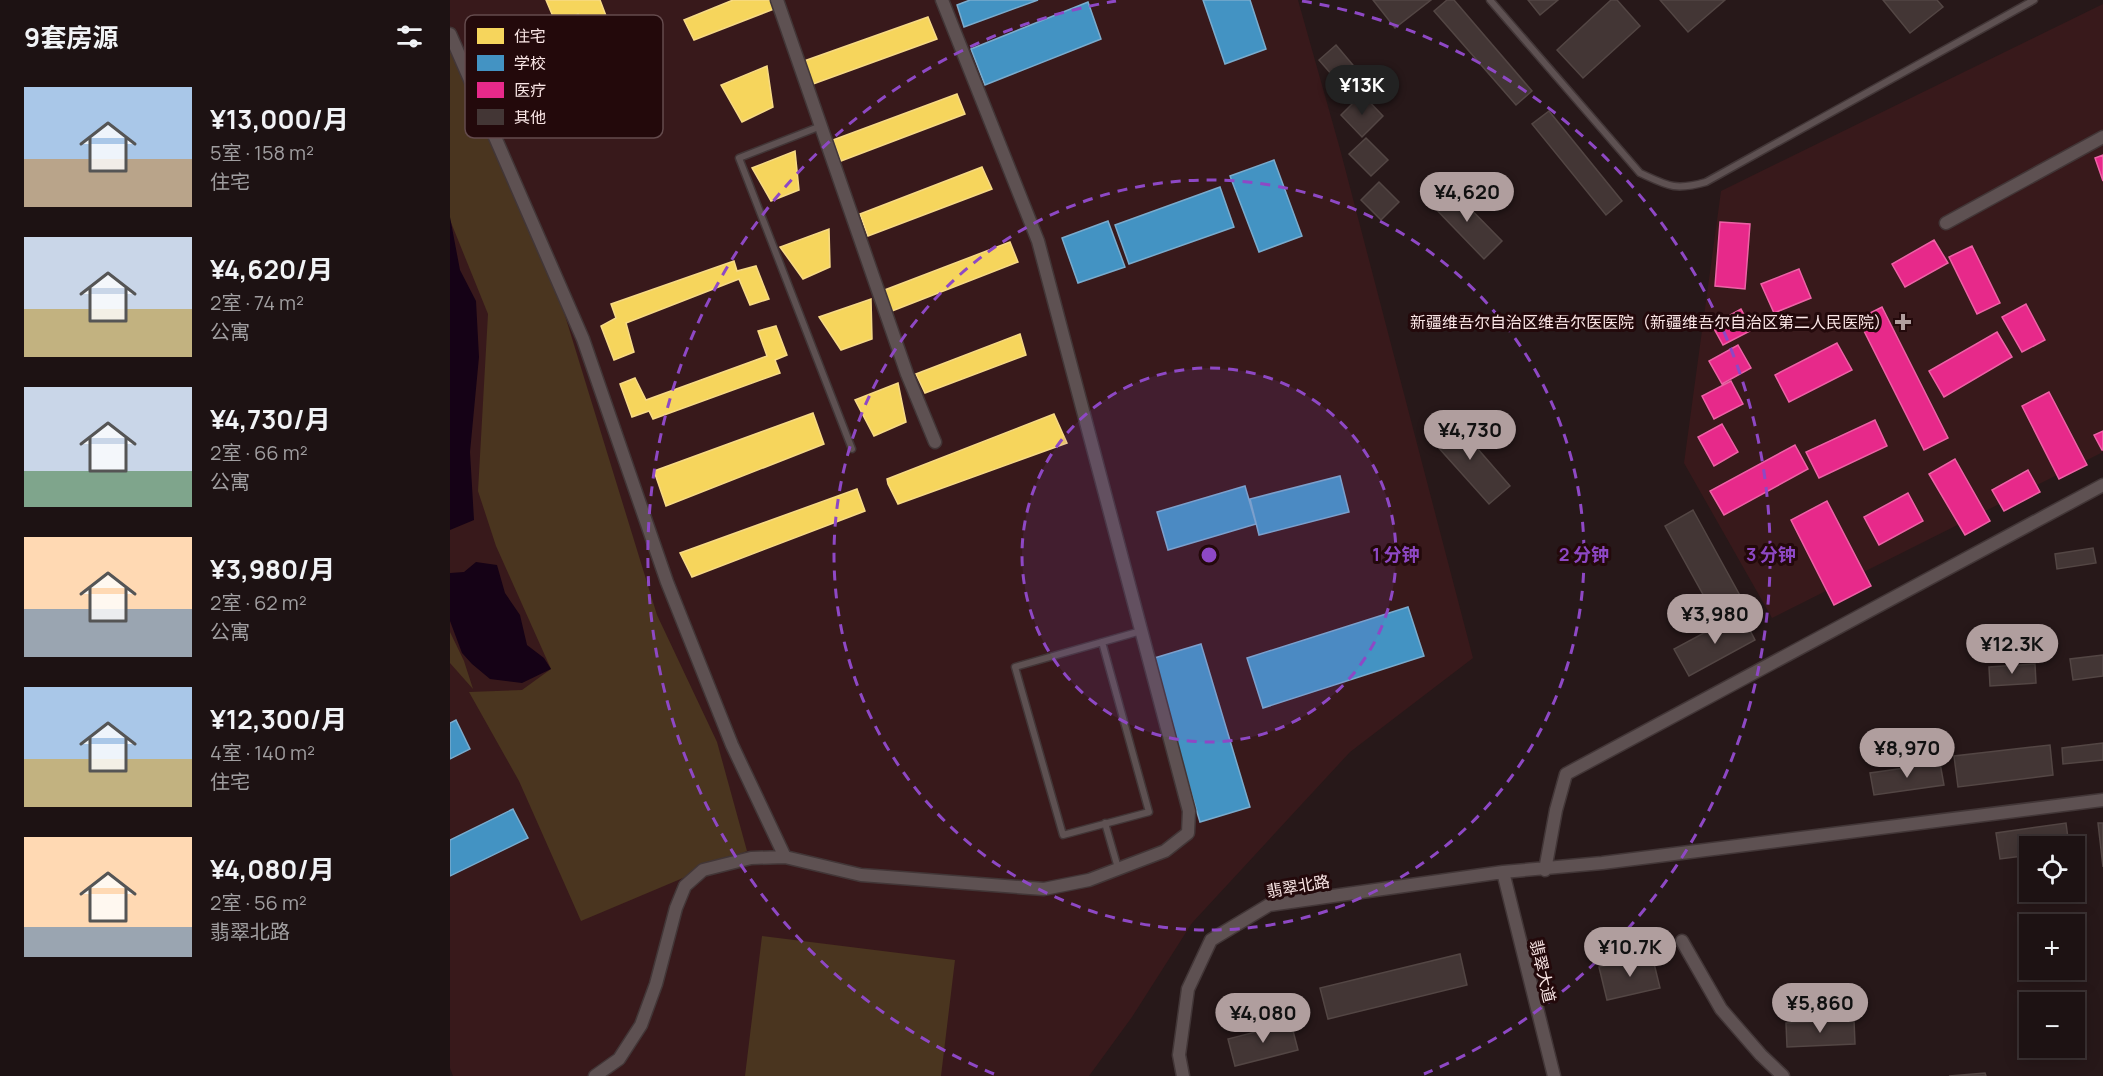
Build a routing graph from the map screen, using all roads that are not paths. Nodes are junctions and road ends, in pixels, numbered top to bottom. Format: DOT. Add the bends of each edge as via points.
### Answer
graph roads {
  1 [pos="777,0"];
  2 [pos="942,0"];
  3 [pos="1490,0"];
  4 [pos="2034,0"];
  5 [pos="450,34"];
  6 [pos="465,68"];
  7 [pos="820,126"];
  8 [pos="2103,137"];
  9 [pos="495,138"];
  10 [pos="1946,223"];
  11 [pos="935,442"];
  12 [pos="852,449"];
  13 [pos="2103,486"];
  14 [pos="1141,631"];
  15 [pos="1102,642"];
  16 [pos="2103,800"];
  17 [pos="1105,823"];
  18 [pos="785,857"];
  19 [pos="1118,869"];
  20 [pos="1545,870"];
  21 [pos="1503,872"];
  22 [pos="1682,941"];
  23 [pos="595,1076"];
  24 [pos="1184,1076"];
  25 [pos="1554,1076"];
  26 [pos="1783,1076"];
  1 -- 7 [label="street"];
  2 -- 14 [label="street" via="1038,241"];
  3 -- 4 [label="lane" via="1640,172 1683,189 1706,182"];
  5 -- 6 [label="street"];
  7 -- 11 [label="street" via="907,374"];
  7 -- 12 [label="lane" via="739,158"];
  8 -- 10 [label="street"];
  9 -- 18 [label="street" via="583,339 667,582 732,745"];
  13 -- 20 [label="street" via="1566,774"];
  14 -- 15 [label="lane"];
  14 -- 19 [label="street" via="1188,811 1188,833 1165,851"];
  15 -- 17 [label="lane" via="1149,812"];
  15 -- 17 [label="lane" via="1015,667 1064,835"];
  16 -- 20 [label="street, 翡翠北路"];
  17 -- 19 [label="lane"];
  18 -- 19 [label="street" via="861,875 1003,888 1044,889 1089,880"];
  18 -- 23 [label="street" via="751,858 703,870 685,886 641,1025 619,1059"];
  20 -- 21 [label="street, 翡翠北路"];
  21 -- 24 [label="street, 翡翠北路" via="1269,905 1211,940 1188,989 1179,1055"];
  21 -- 25 [label="street, 翡翠大道"];
  22 -- 26 [label="street" via="1721,1009"];
}
